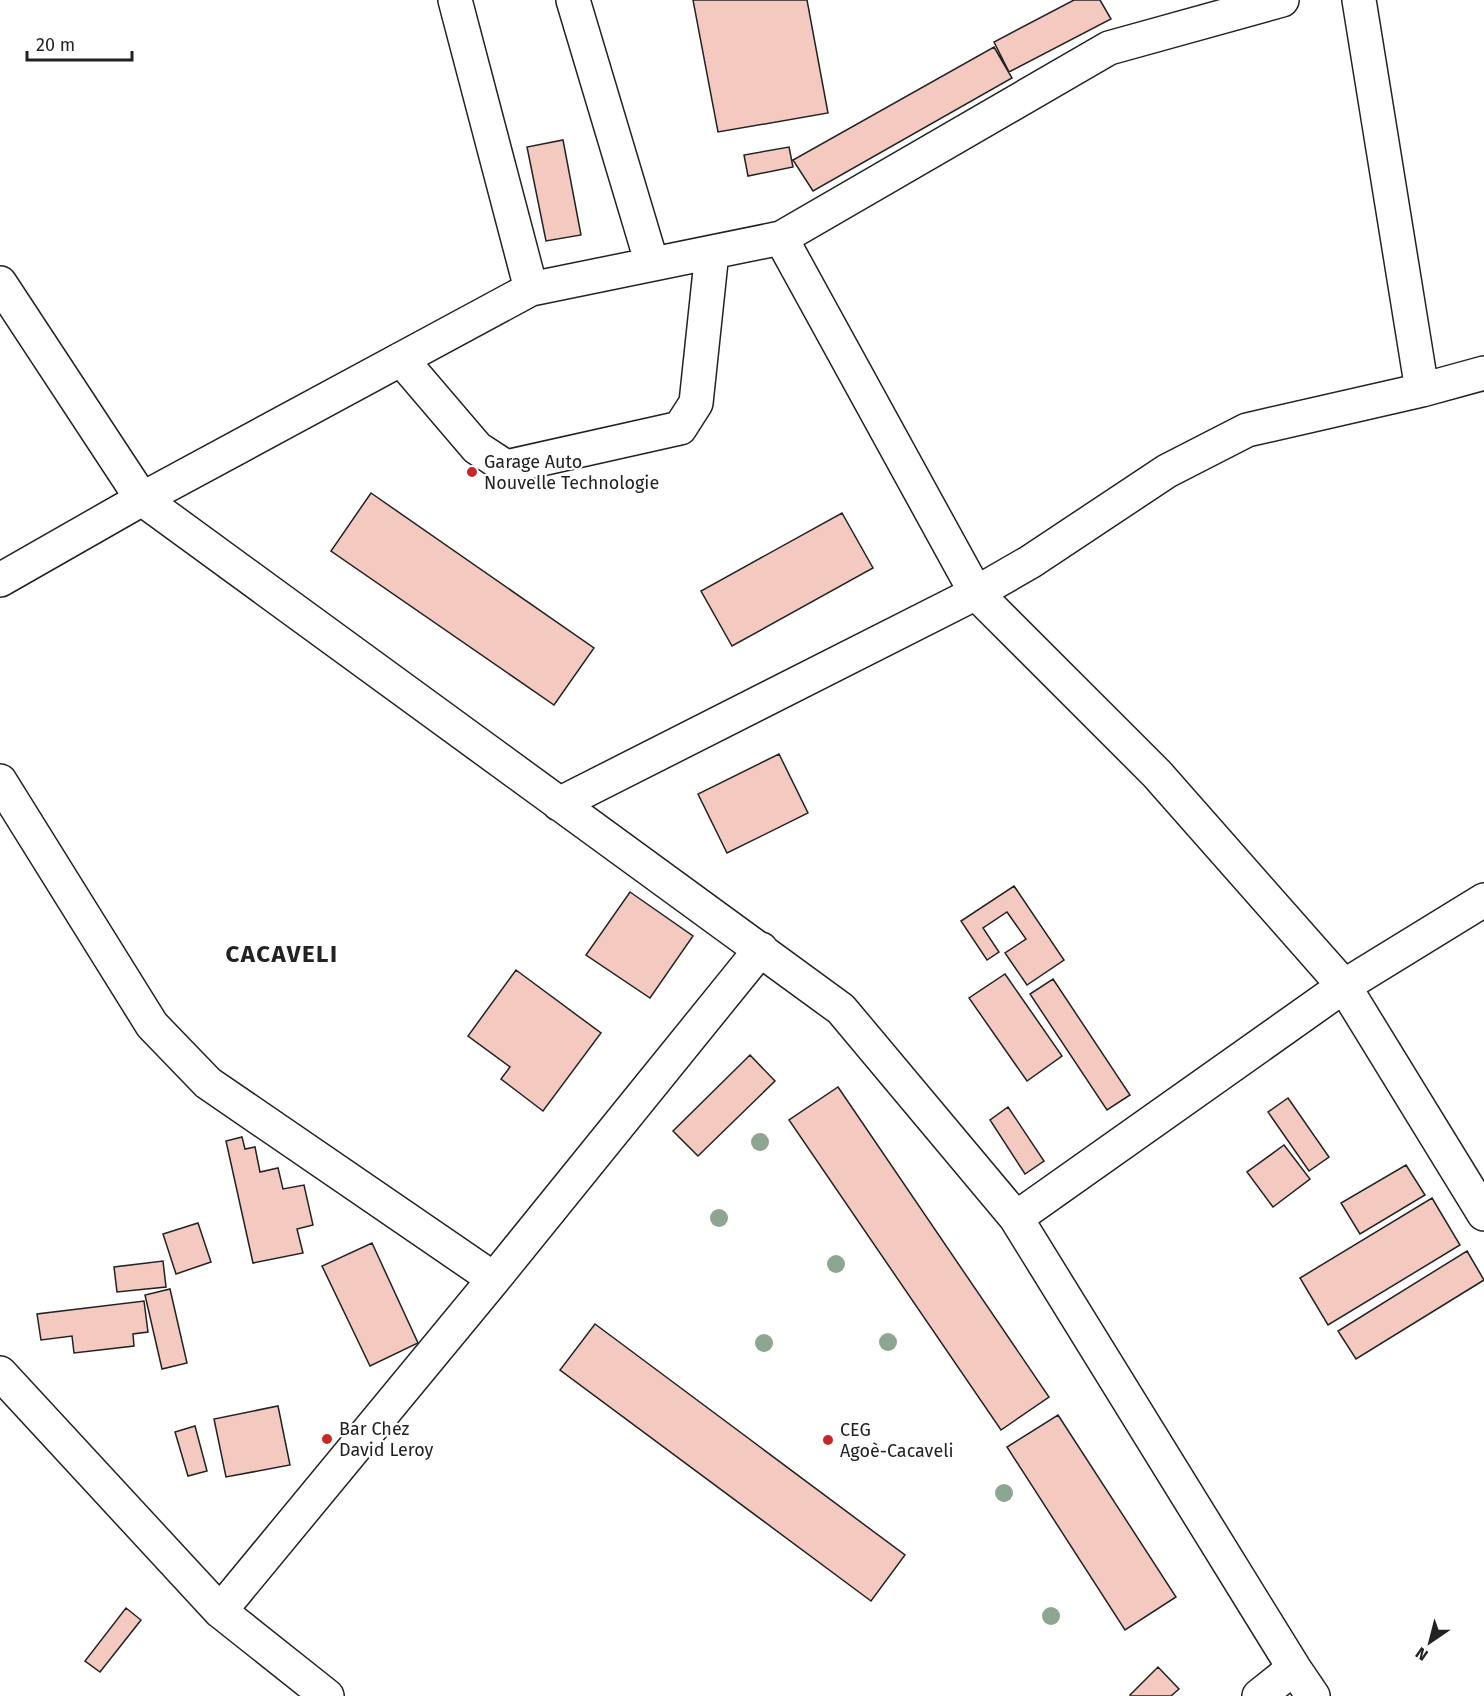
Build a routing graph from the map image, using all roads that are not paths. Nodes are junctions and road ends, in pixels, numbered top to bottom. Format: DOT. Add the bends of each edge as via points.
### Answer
graph roads {
  1 [pos="454,0"];
  2 [pos="573,0"];
  3 [pos="1282,0"];
  4 [pos="1359,0"];
  5 [pos="781,238"];
  6 [pos="712,252"];
  7 [pos="652,264"];
  8 [pos="0,283"];
  9 [pos="531,289"];
  10 [pos="401,359"];
  11 [pos="1484,373"];
  12 [pos="1422,390"];
  13 [pos="142,499"];
  14 [pos="0,580"];
  15 [pos="976,593"];
  16 [pos="0,781"];
  17 [pos="559,804"];
  18 [pos="1484,900"];
  19 [pos="761,949"];
  20 [pos="1344,986"];
  21 [pos="1484,1214"];
  22 [pos="1016,1218"];
  23 [pos="494,1279"];
  24 [pos="0,1372"];
  25 [pos="220,1611"];
  26 [pos="1294,1668"];
  27 [pos="327,1696"];
  28 [pos="1259,1696"];
  29 [pos="1313,1696"];
  1 -- 9 [label="street"];
  2 -- 7 [label="street"];
  3 -- 5 [label="street" via="1109,48"];
  4 -- 12 [label="street"];
  5 -- 6 [label="street"];
  5 -- 15 [label="street"];
  6 -- 7 [label="street"];
  6 -- 10 [label="street" via="696,403 680,428 506,467 477,448"];
  7 -- 9 [label="street"];
  8 -- 13 [label="street"];
  9 -- 10 [label="street"];
  10 -- 13 [label="street"];
  11 -- 12 [label="street"];
  12 -- 15 [label="street" via="1247,430 1167,471"];
  13 -- 14 [label="street"];
  13 -- 17 [label="street"];
  15 -- 17 [label="street"];
  15 -- 20 [label="street" via="1157,774"];
  16 -- 23 [label="street" via="152,1025 208,1083"];
  17 -- 19 [label="street"];
  18 -- 20 [label="street"];
  19 -- 22 [label="street" via="841,1009"];
  19 -- 23 [label="street"];
  20 -- 21 [label="street"];
  20 -- 22 [label="street"];
  22 -- 26 [label="street"];
  23 -- 25 [label="street"];
  24 -- 25 [label="street"];
  25 -- 27 [label="street"];
  26 -- 28 [label="street"];
  26 -- 29 [label="street"];
}
